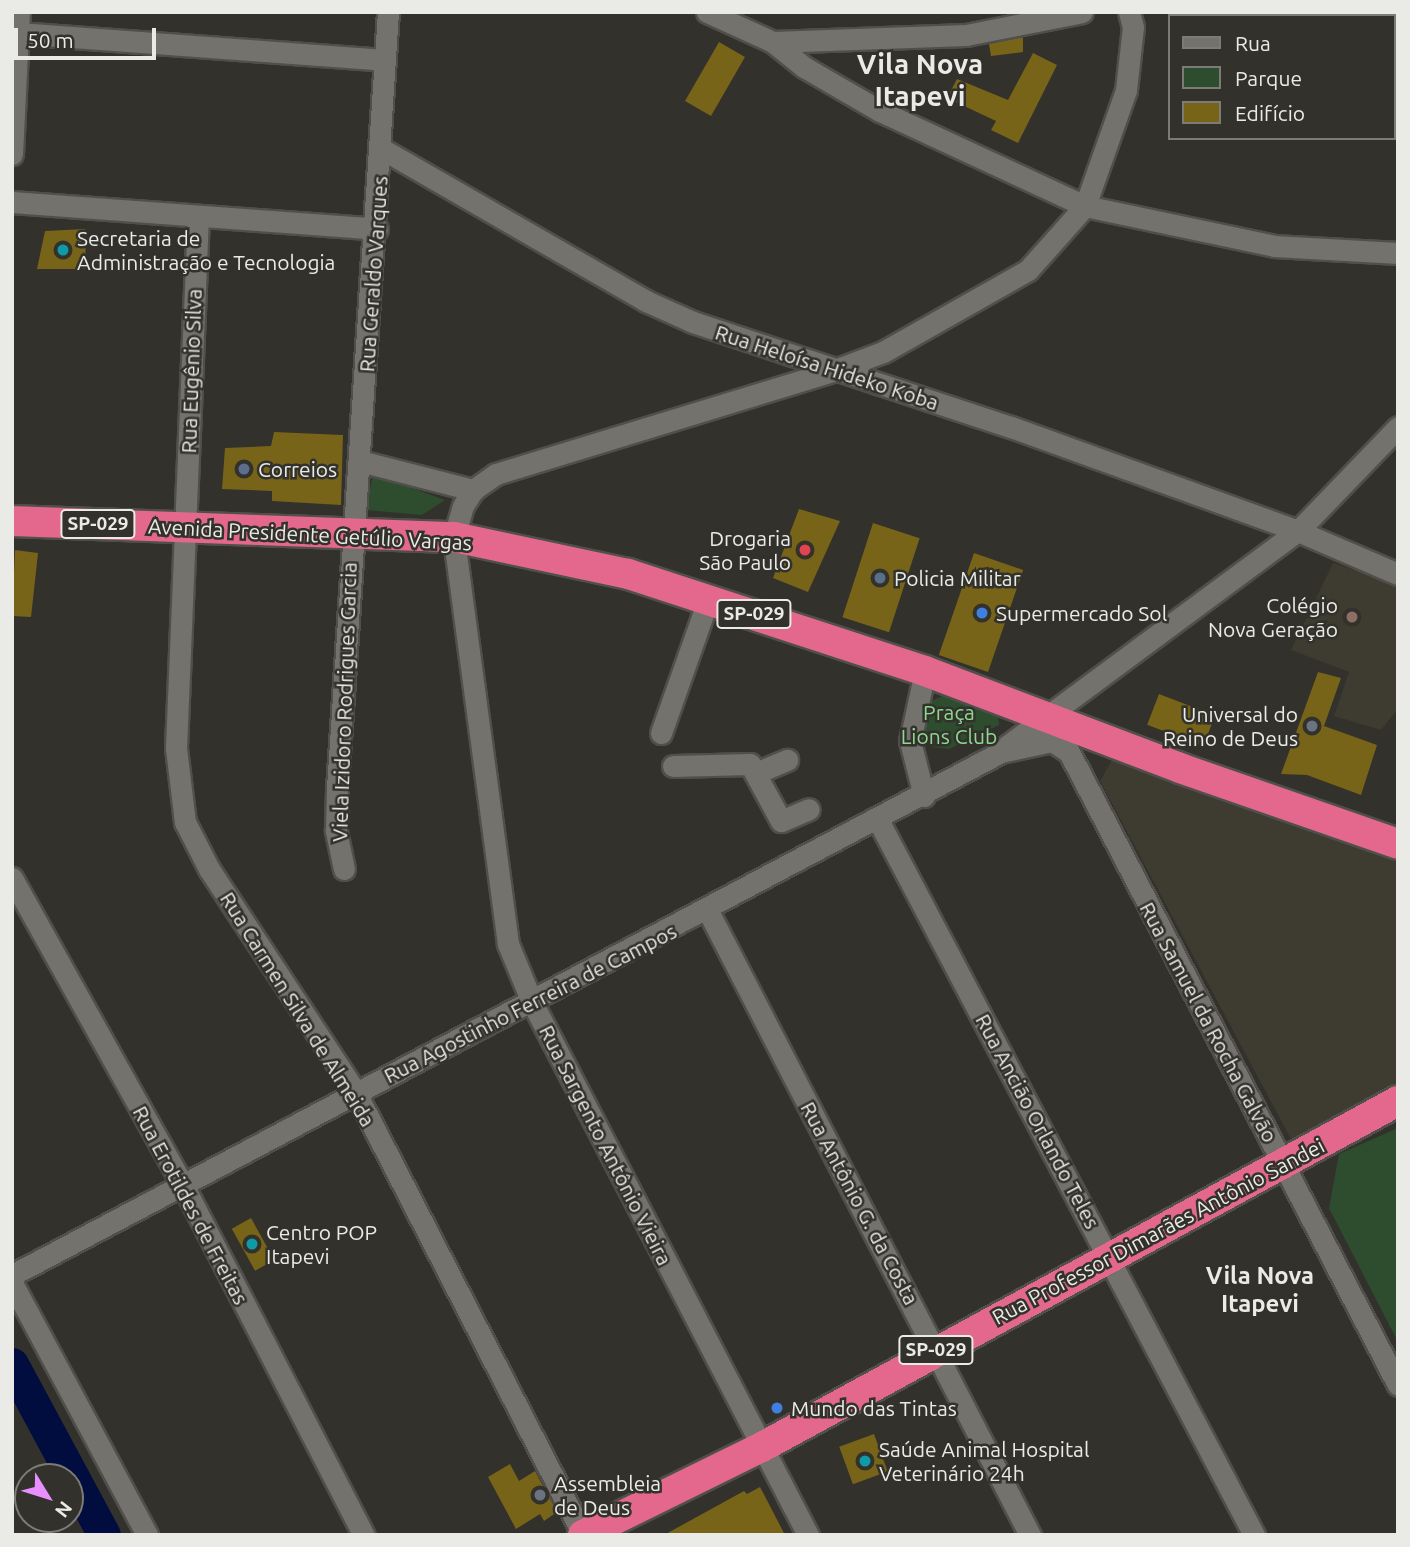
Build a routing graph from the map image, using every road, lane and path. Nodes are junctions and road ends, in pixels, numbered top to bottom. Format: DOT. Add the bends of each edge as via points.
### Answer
graph roads {
  1 [pos="388,12"];
  2 [pos="707,12"];
  3 [pos="1082,12"];
  4 [pos="1129,12"];
  5 [pos="19,23"];
  6 [pos="773,43"];
  7 [pos="384,60"];
  8 [pos="14,78"];
  9 [pos="382,149"];
  10 [pos="12,154"];
  11 [pos="12,202"];
  12 [pos="1085,206"];
  13 [pos="198,216"];
  14 [pos="377,229"];
  15 [pos="1398,253"];
  16 [pos="832,371"];
  17 [pos="1398,427"];
  18 [pos="360,461"];
  19 [pos="473,490"];
  20 [pos="12,521"];
  21 [pos="185,526"];
  22 [pos="1298,531"];
  23 [pos="352,535"];
  24 [pos="454,537"];
  25 [pos="1398,574"];
  26 [pos="708,600"];
  27 [pos="925,671"];
  28 [pos="1049,729"];
  29 [pos="661,733"];
  30 [pos="787,760"];
  31 [pos="673,766"];
  32 [pos="756,773"];
  33 [pos="924,796"];
  34 [pos="809,809"];
  35 [pos="878,820"];
  36 [pos="1398,844"];
  37 [pos="344,869"];
  38 [pos="12,878"];
  39 [pos="708,911"];
  40 [pos="532,1002"];
  41 [pos="356,1093"];
  42 [pos="1398,1101"];
  43 [pos="1290,1161"];
  44 [pos="183,1185"];
  45 [pos="1112,1258"];
  46 [pos="12,1275"];
  47 [pos="12,1283"];
  48 [pos="937,1349"];
  49 [pos="1398,1360"];
  50 [pos="1398,1385"];
  51 [pos="762,1447"];
  52 [pos="147,1535"];
  53 [pos="364,1535"];
  54 [pos="583,1535"];
  55 [pos="808,1535"];
  56 [pos="1030,1535"];
  57 [pos="1254,1535"];
  1 -- 7 [label="street, Rua Geraldo Varques"];
  2 -- 6 [label="street"];
  3 -- 6 [label="street" via="966,35"];
  4 -- 12 [label="street" via="1133,27 1126,90"];
  5 -- 7 [label="street"];
  5 -- 8 [label="street"];
  6 -- 12 [label="street" via="804,68 880,111"];
  7 -- 9 [label="street, Rua Geraldo Varques"];
  8 -- 10 [label="street"];
  9 -- 14 [label="street, Rua Geraldo Varques"];
  9 -- 16 [label="street, Rua Heloísa Hideko Koba" via="646,300"];
  11 -- 13 [label="street"];
  12 -- 15 [label="street" via="1274,246"];
  12 -- 16 [label="street" via="1028,270 883,352"];
  13 -- 14 [label="street"];
  13 -- 21 [label="street, Rua Eugênio Silva"];
  14 -- 18 [label="street, Rua Geraldo Varques"];
  16 -- 19 [label="street" via="523,463"];
  16 -- 22 [label="street, Rua Heloísa Hideko Koba" via="1011,427"];
  17 -- 22 [label="street"];
  18 -- 19 [label="street"];
  18 -- 23 [label="street, Rua Geraldo Varques"];
  19 -- 24 [label="street"];
  20 -- 21 [label="highway, Avenida Presidente Getúlio Vargas / SP-029"];
  21 -- 23 [label="highway, Avenida Presidente Getúlio Vargas / SP-029"];
  21 -- 41 [label="street, Rua Carmen Silva de Almeida" via="176,748 185,822 209,869"];
  22 -- 25 [label="street, Rua Heloísa Hideko Koba"];
  22 -- 28 [label="street"];
  23 -- 24 [label="highway, Avenida Presidente Getúlio Vargas / SP-029"];
  23 -- 37 [label="street, Viela Izidoro Rodrigues Garcia" via="336,830"];
  24 -- 26 [label="highway, Avenida Presidente Getúlio Vargas / SP-029" via="628,574"];
  24 -- 40 [label="street, Rua Sargento Antônio Vieira" via="502,914 508,944"];
  26 -- 27 [label="highway, Avenida Presidente Getúlio Vargas / SP-029"];
  26 -- 29 [label="street"];
  27 -- 28 [label="highway, Avenida Presidente Getúlio Vargas / SP-029"];
  27 -- 33 [label="street" via="910,741"];
  28 -- 33 [label="street, Rua Agostinho Ferreira de Campos"];
  28 -- 36 [label="highway, Avenida Presidente Getúlio Vargas / SP-029"];
  28 -- 43 [label="street, Rua Samuel da Rocha Galvão" via="1069,752"];
  30 -- 32 [label="street"];
  31 -- 32 [label="street" via="747,764"];
  32 -- 34 [label="street" via="781,821"];
  33 -- 35 [label="street, Rua Agostinho Ferreira de Campos"];
  35 -- 39 [label="street, Rua Agostinho Ferreira de Campos"];
  35 -- 45 [label="street, Rua Ancião Orlando Teles"];
  38 -- 44 [label="street, Rua Erotildes de Freitas"];
  39 -- 40 [label="street, Rua Agostinho Ferreira de Campos"];
  39 -- 48 [label="street, Rua Antônio G. da Costa"];
  40 -- 41 [label="street, Rua Agostinho Ferreira de Campos"];
  40 -- 51 [label="street, Rua Sargento Antônio Vieira"];
  41 -- 44 [label="street, Rua Agostinho Ferreira de Campos"];
  41 -- 54 [label="street, Rua Carmen Silva de Almeida"];
  42 -- 43 [label="highway, Rua Professor Dimarães Antônio Sandei / SP-029"];
  43 -- 45 [label="highway, Rua Professor Dimarães Antônio Sandei / SP-029"];
  43 -- 49 [label="street, Rua Samuel da Rocha Galvão"];
  43 -- 50 [label="street, Rua Samuel da Rocha Galvão"];
  44 -- 46 [label="street, Rua Agostinho Ferreira de Campos"];
  44 -- 53 [label="street, Rua Erotildes de Freitas"];
  45 -- 48 [label="highway, Rua Professor Dimarães Antônio Sandei / SP-029"];
  45 -- 57 [label="street, Rua Ancião Orlando Teles"];
  47 -- 52 [label="street"];
  48 -- 51 [label="highway, Rua Professor Dimarães Antônio Sandei / SP-029"];
  48 -- 56 [label="street, Rua Antônio G. da Costa"];
  51 -- 54 [label="highway, Rua Professor Dimarães Antônio Sandei / SP-029"];
  51 -- 55 [label="street, Rua Sargento Antônio Vieira"];
}
